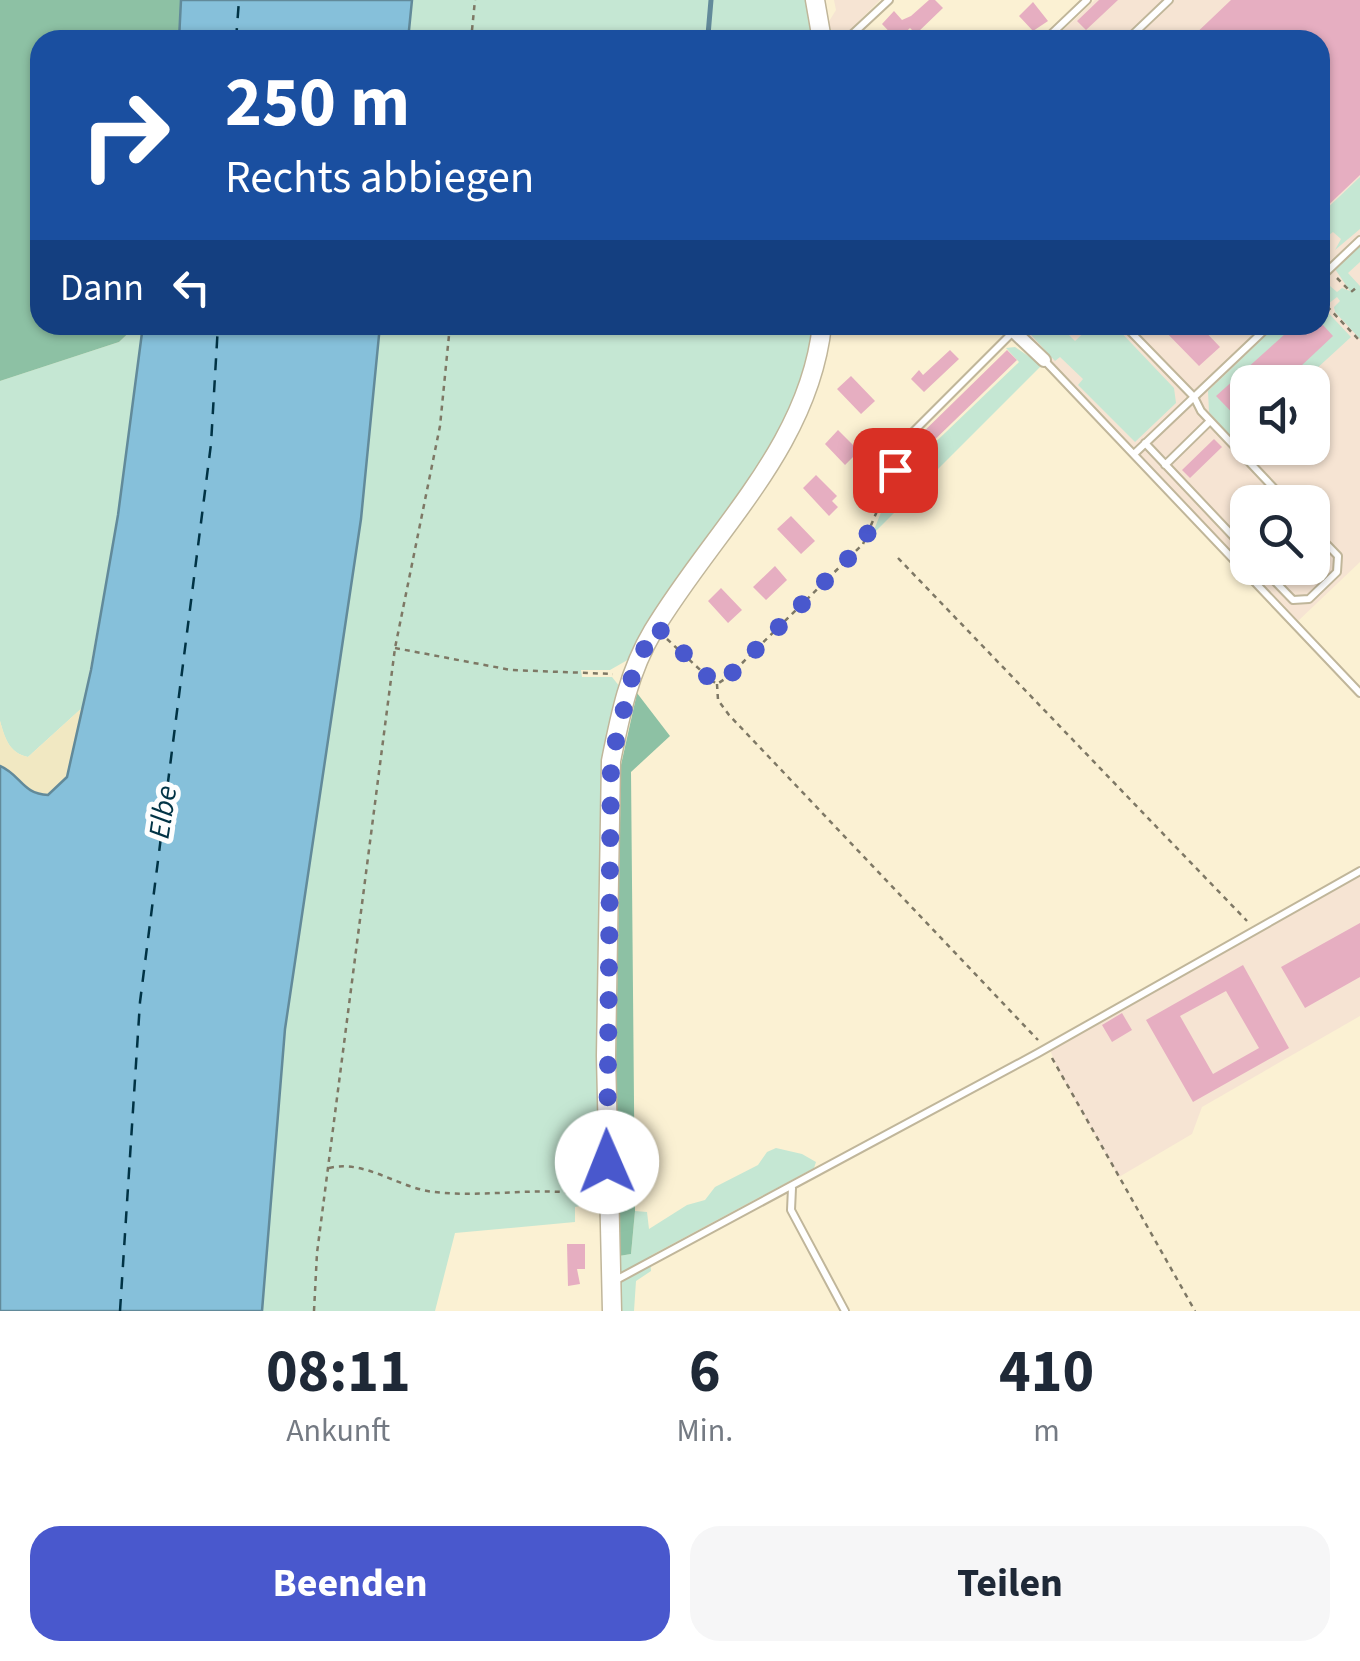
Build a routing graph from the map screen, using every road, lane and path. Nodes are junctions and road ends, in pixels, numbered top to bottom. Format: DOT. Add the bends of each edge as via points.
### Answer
graph roads {
  1 [pos="476,0"];
  2 [pos="816,0"];
  3 [pos="889,0"];
  4 [pos="1087,0"];
  5 [pos="1169,0"];
  6 [pos="472,30"];
  7 [pos="820,30"];
  8 [pos="857,30"];
  9 [pos="1055,30"];
  10 [pos="1138,30"];
  11 [pos="1360,240"];
  12 [pos="1330,268"];
  13 [pos="1344,285"];
  14 [pos="1357,287"];
  15 [pos="1330,310"];
  16 [pos="449,335"];
  17 [pos="820,335"];
  18 [pos="1004,335"];
  19 [pos="1017,335"];
  20 [pos="1134,335"];
  21 [pos="1259,335"];
  22 [pos="1360,341"];
  23 [pos="1044,360"];
  24 [pos="1194,397"];
  25 [pos="1210,420"];
  26 [pos="908,438"];
  27 [pos="1145,443"];
  28 [pos="1134,454"];
  29 [pos="1165,465"];
  30 [pos="1271,485"];
  31 [pos="1230,533"];
  32 [pos="1330,548"];
  33 [pos="898,558"];
  34 [pos="1330,580"];
  35 [pos="1278,585"];
  36 [pos="1325,585"];
  37 [pos="656,626"];
  38 [pos="395,648"];
  39 [pos="634,669"];
  40 [pos="717,684"];
  41 [pos="1360,693"];
  42 [pos="1360,872"];
  43 [pos="1256,930"];
  44 [pos="1046,1048"];
  45 [pos="328,1168"];
  46 [pos="792,1187"];
  47 [pos="607,1198"];
  48 [pos="612,1282"];
  49 [pos="314,1311"];
  50 [pos="612,1311"];
  51 [pos="846,1311"];
  52 [pos="1195,1311"];
  1 -- 6 [label="path"];
  2 -- 7 [label="street"];
  3 -- 8 [label="lane"];
  4 -- 9 [label="lane"];
  5 -- 10 [label="lane"];
  11 -- 12 [label="lane"];
  13 -- 14 [label="path" via="1351,292"];
  15 -- 22 [label="path"];
  16 -- 38 [label="path" via="440,426"];
  17 -- 37 [label="street" via="806,391 784,440"];
  18 -- 26 [label="lane"];
  19 -- 23 [label="street"];
  20 -- 24 [label="lane"];
  21 -- 24 [label="lane"];
  23 -- 28 [label="lane"];
  24 -- 25 [label="lane"];
  24 -- 27 [label="lane"];
  25 -- 29 [label="lane"];
  25 -- 30 [label="lane"];
  26 -- 40 [label="path" via="863,544"];
  27 -- 28 [label="lane"];
  27 -- 29 [label="lane"];
  28 -- 41 [label="lane"];
  29 -- 31 [label="lane"];
  32 -- 34 [label="lane" via="1338,556 1338,572"];
  33 -- 43 [label="path"];
  35 -- 36 [label="lane" via="1293,600 1310,599"];
  37 -- 39 [label="street"];
  37 -- 40 [label="path"];
  38 -- 39 [label="path" via="510,670"];
  38 -- 45 [label="path"];
  39 -- 47 [label="street" via="611,761"];
  40 -- 44 [label="path" via="729,715"];
  42 -- 43 [label="lane"];
  43 -- 44 [label="lane"];
  44 -- 46 [label="lane"];
  44 -- 52 [label="path"];
  45 -- 47 [label="path" via="344,1164 434,1192 560,1190"];
  45 -- 49 [label="path"];
  46 -- 48 [label="lane"];
  46 -- 51 [label="lane" via="791,1210"];
  47 -- 48 [label="street"];
  48 -- 50 [label="street"];
}
